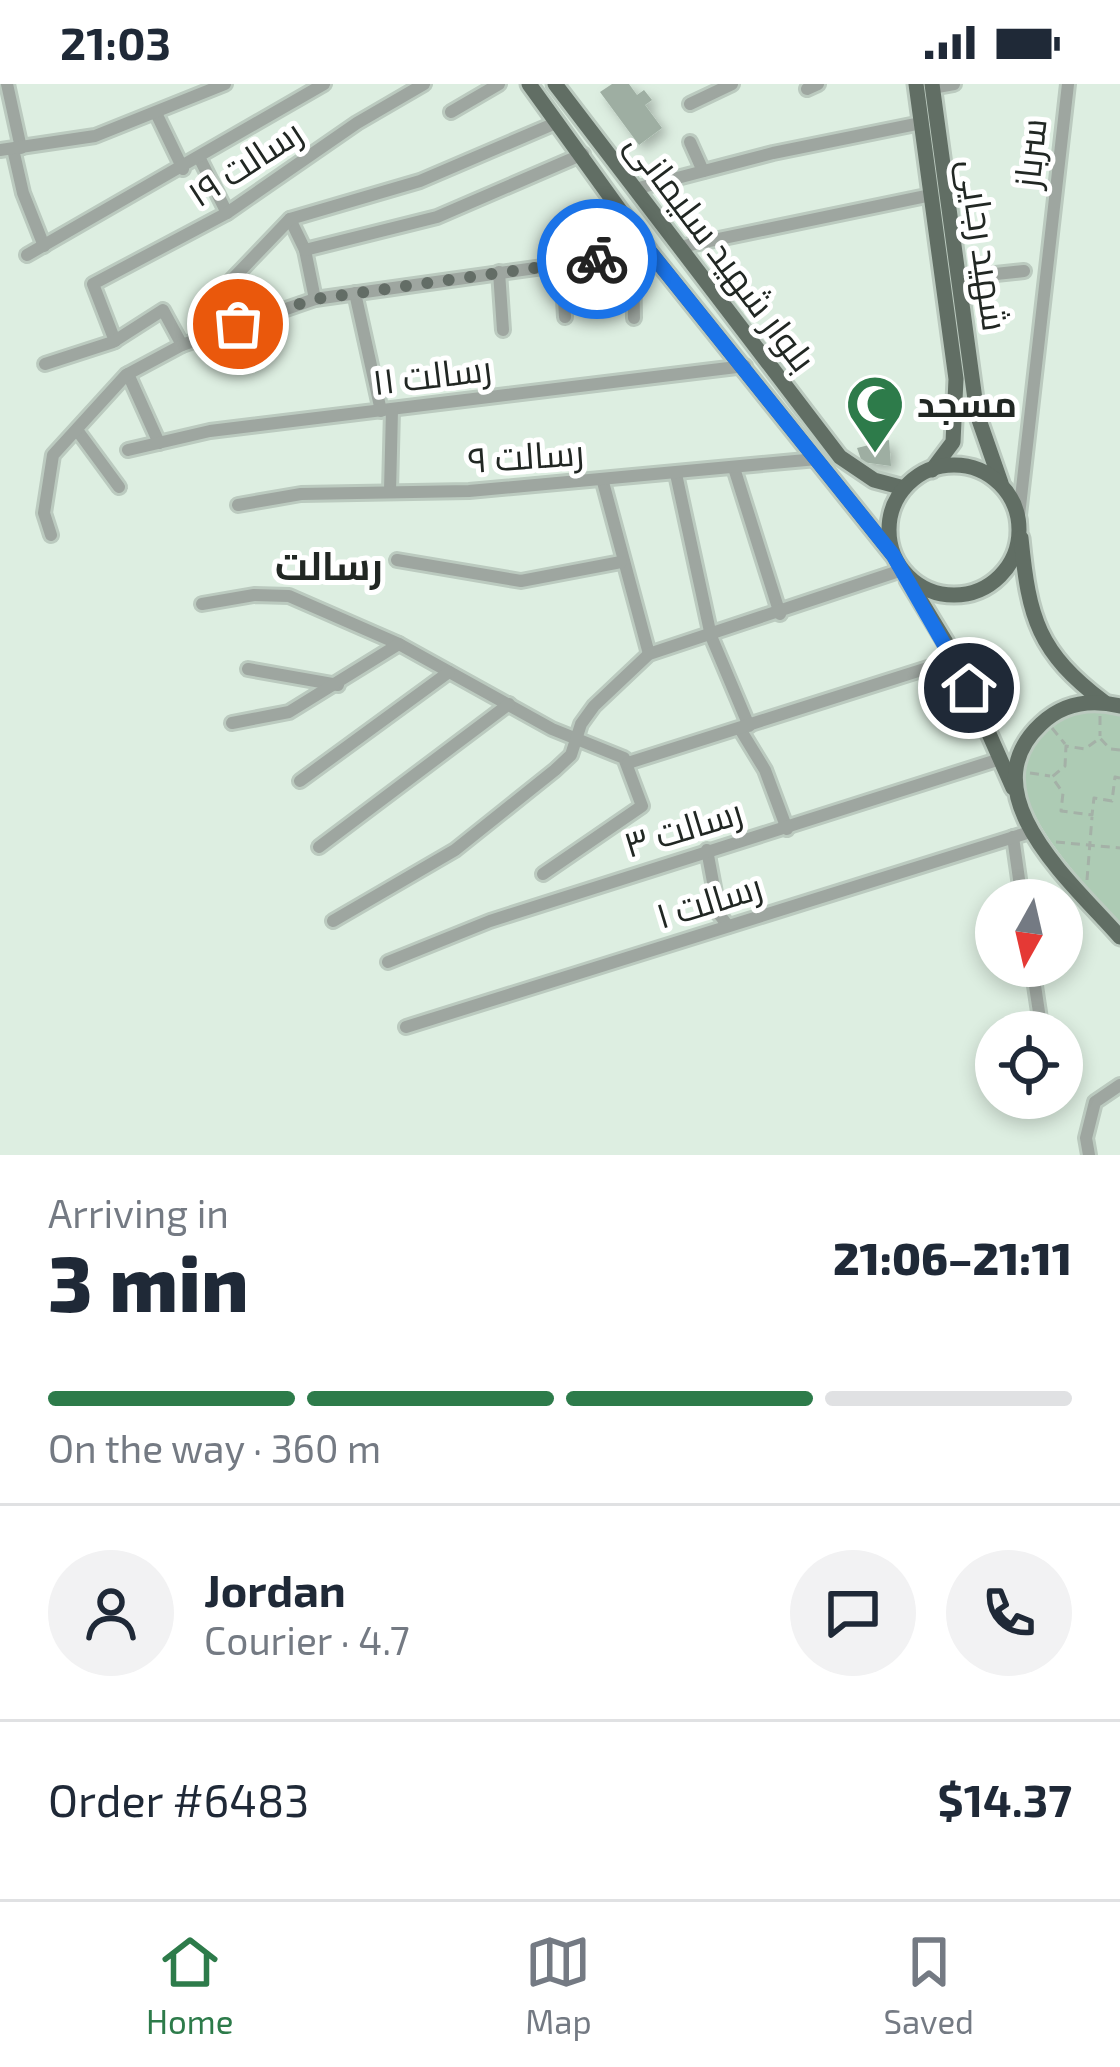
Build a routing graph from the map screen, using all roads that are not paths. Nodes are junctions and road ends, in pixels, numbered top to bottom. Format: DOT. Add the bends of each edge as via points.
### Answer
graph roads {
  1 [pos="7,84"];
  2 [pos="225,84"];
  3 [pos="324,84"];
  4 [pos="424,84"];
  5 [pos="499,84"];
  6 [pos="529,84"];
  7 [pos="555,84"];
  8 [pos="732,84"];
  9 [pos="954,84"];
  10 [pos="1068,84"];
  11 [pos="927,85"];
  12 [pos="195,91"];
  13 [pos="690,104"];
  14 [pos="451,112"];
  15 [pos="156,113"];
  16 [pos="558,122"];
  17 [pos="921,123"];
  18 [pos="690,142"];
  19 [pos="11,149"];
  20 [pos="583,154"];
  21 [pos="200,159"];
  22 [pos="183,169"];
  23 [pos="703,171"];
  24 [pos="635,189"];
  25 [pos="931,195"];
  26 [pos="227,213"];
  27 [pos="290,219"];
  28 [pos="44,246"];
  29 [pos="680,248"];
  30 [pos="305,250"];
  31 [pos="641,253"];
  32 [pos="27,256"];
  33 [pos="562,264"];
  34 [pos="1024,271"];
  35 [pos="499,272"];
  36 [pos="958,278"];
  37 [pos="222,290"];
  38 [pos="355,293"];
  39 [pos="315,299"];
  40 [pos="565,316"];
  41 [pos="634,317"];
  42 [pos="503,330"];
  43 [pos="115,340"];
  44 [pos="182,345"];
  45 [pos="45,364"];
  46 [pos="745,365"];
  47 [pos="128,374"];
  48 [pos="386,410"];
  49 [pos="77,430"];
  50 [pos="159,443"];
  51 [pos="128,450"];
  52 [pos="817,459"];
  53 [pos="734,468"];
  54 [pos="932,470"];
  55 [pos="676,474"];
  56 [pos="603,482"];
  57 [pos="1001,483"];
  58 [pos="119,487"];
  59 [pos="904,488"];
  60 [pos="390,491"];
  61 [pos="238,505"];
  62 [pos="1019,515"];
  63 [pos="51,535"];
  64 [pos="1021,538"];
  65 [pos="397,560"];
  66 [pos="621,562"];
  67 [pos="901,567"];
  68 [pos="202,604"];
  69 [pos="779,614"];
  70 [pos="711,636"];
  71 [pos="399,644"];
  72 [pos="649,654"];
  73 [pos="956,659"];
  74 [pos="248,669"];
  75 [pos="449,672"];
  76 [pos="340,685"];
  77 [pos="509,704"];
  78 [pos="1105,709"];
  79 [pos="232,723"];
  80 [pos="745,728"];
  81 [pos="580,738"];
  82 [pos="998,760"];
  83 [pos="628,763"];
  84 [pos="300,782"];
  85 [pos="1022,789"];
  86 [pos="787,829"];
  87 [pos="1030,832"];
  88 [pos="1013,838"];
  89 [pos="319,847"];
  90 [pos="706,850"];
  91 [pos="543,874"];
  92 [pos="1019,879"];
  93 [pos="333,921"];
  94 [pos="728,926"];
  95 [pos="1120,937"];
  96 [pos="388,962"];
  97 [pos="406,1027"];
  98 [pos="1120,1085"];
  99 [pos="1089,1155"];
  1 -- 19 [label="street"];
  2 -- 12 [label="street"];
  3 -- 21 [label="street"];
  4 -- 26 [label="street, رسالت ۱۹"];
  5 -- 14 [label="street"];
  6 -- 16 [label="main road, بلوار شهید سلیمانی"];
  7 -- 24 [label="main road, بلوار شهید سلیمانی"];
  8 -- 13 [label="street"];
  9 -- 11 [label="street"];
  10 -- 62 [label="street, سرباز"];
  11 -- 17 [label="main road, شهید رجایی"];
  11 -- 36 [label="main road, شهید رجایی"];
  12 -- 15 [label="street"];
  15 -- 19 [label="street" via="95,136"];
  15 -- 22 [label="street"];
  16 -- 20 [label="main road, بلوار شهید سلیمانی"];
  16 -- 27 [label="street" via="420,182"];
  17 -- 23 [label="street"];
  17 -- 25 [label="main road, شهید رجایی"];
  18 -- 23 [label="street"];
  19 -- 28 [label="street"];
  20 -- 30 [label="street" via="437,217"];
  20 -- 31 [label="main road, بلوار شهید سلیمانی"];
  21 -- 22 [label="street"];
  21 -- 26 [label="street"];
  22 -- 28 [label="street"];
  23 -- 24 [label="street"];
  24 -- 29 [label="main road, بلوار شهید سلیمانی"];
  25 -- 29 [label="street"];
  25 -- 54 [label="main road, شهید رجایی" via="956,417 953,442"];
  26 -- 43 [label="street, رسالت ۱۹" via="93,284"];
  27 -- 30 [label="street"];
  27 -- 37 [label="street"];
  28 -- 32 [label="street"];
  29 -- 59 [label="main road, بلوار شهید سلیمانی" via="840,457"];
  30 -- 39 [label="street"];
  31 -- 33 [label="street"];
  31 -- 41 [label="street"];
  31 -- 46 [label="main road, بلوار شهید سلیمانی"];
  33 -- 35 [label="street"];
  33 -- 40 [label="street"];
  34 -- 36 [label="street"];
  35 -- 38 [label="street"];
  35 -- 42 [label="street"];
  36 -- 57 [label="main road, شهید رجایی" via="977,414"];
  38 -- 39 [label="street"];
  38 -- 48 [label="street"];
  39 -- 44 [label="street"];
  43 -- 44 [label="street" via="163,310"];
  43 -- 45 [label="street"];
  44 -- 47 [label="street"];
  46 -- 48 [label="street, رسالت ۱۱"];
  46 -- 52 [label="main road, بلوار شهید سلیمانی"];
  47 -- 49 [label="street"];
  47 -- 50 [label="street"];
  48 -- 50 [label="street, رسالت ۱۱"];
  48 -- 60 [label="street"];
  49 -- 58 [label="street"];
  49 -- 63 [label="street" via="52,455 44,513"];
  50 -- 51 [label="street, رسالت ۱۱"];
  52 -- 53 [label="street, رسالت ۹"];
  52 -- 67 [label="main road, بلوار شهید سلیمانی"];
  53 -- 55 [label="street, رسالت ۹"];
  53 -- 69 [label="street"];
  54 -- 57 [label="main road" via="968,467"];
  54 -- 59 [label="main road"];
  55 -- 56 [label="street, رسالت ۹"];
  55 -- 70 [label="street"];
  56 -- 60 [label="street, رسالت ۹"];
  56 -- 66 [label="street"];
  57 -- 62 [label="main road"];
  59 -- 67 [label="main road" via="890,520"];
  60 -- 61 [label="street, رسالت ۹"];
  62 -- 64 [label="main road"];
  64 -- 67 [label="main road" via="1002,570 968,592 935,592"];
  64 -- 78 [label="main road" via="1026,589 1045,646"];
  65 -- 66 [label="street" via="521,581"];
  66 -- 72 [label="street"];
  67 -- 69 [label="street"];
  67 -- 73 [label="main road, بلوار شهید سلیمانی"];
  68 -- 71 [label="street" via="289,596"];
  69 -- 70 [label="street"];
  70 -- 72 [label="street"];
  70 -- 80 [label="street"];
  71 -- 75 [label="street"];
  71 -- 76 [label="street"];
  72 -- 81 [label="street" via="594,706"];
  73 -- 80 [label="street"];
  73 -- 82 [label="main road, بلوار شهید سلیمانی"];
  74 -- 76 [label="street"];
  75 -- 77 [label="street"];
  75 -- 84 [label="street"];
  76 -- 79 [label="street" via="289,712"];
  77 -- 81 [label="street"];
  77 -- 89 [label="street"];
  78 -- 85 [label="main road" via="1063,708 1030,734 1016,773"];
  80 -- 83 [label="street"];
  80 -- 86 [label="street"];
  81 -- 83 [label="street"];
  81 -- 93 [label="street" via="572,755 454,850"];
  82 -- 85 [label="main road, بلوار شهید سلیمانی"];
  82 -- 86 [label="street, رسالت ۳"];
  83 -- 91 [label="street" via="642,806"];
  85 -- 87 [label="main road, بلوار شهید سلیمانی"];
  86 -- 90 [label="street, رسالت ۳"];
  87 -- 88 [label="street, رسالت ۱"];
  87 -- 95 [label="main road"];
  88 -- 92 [label="street"];
  88 -- 94 [label="street, رسالت ۱"];
  90 -- 94 [label="street"];
  90 -- 96 [label="street, رسالت ۳"];
  94 -- 97 [label="street, رسالت ۱"];
  98 -- 99 [label="street" via="1095,1102"];
}
